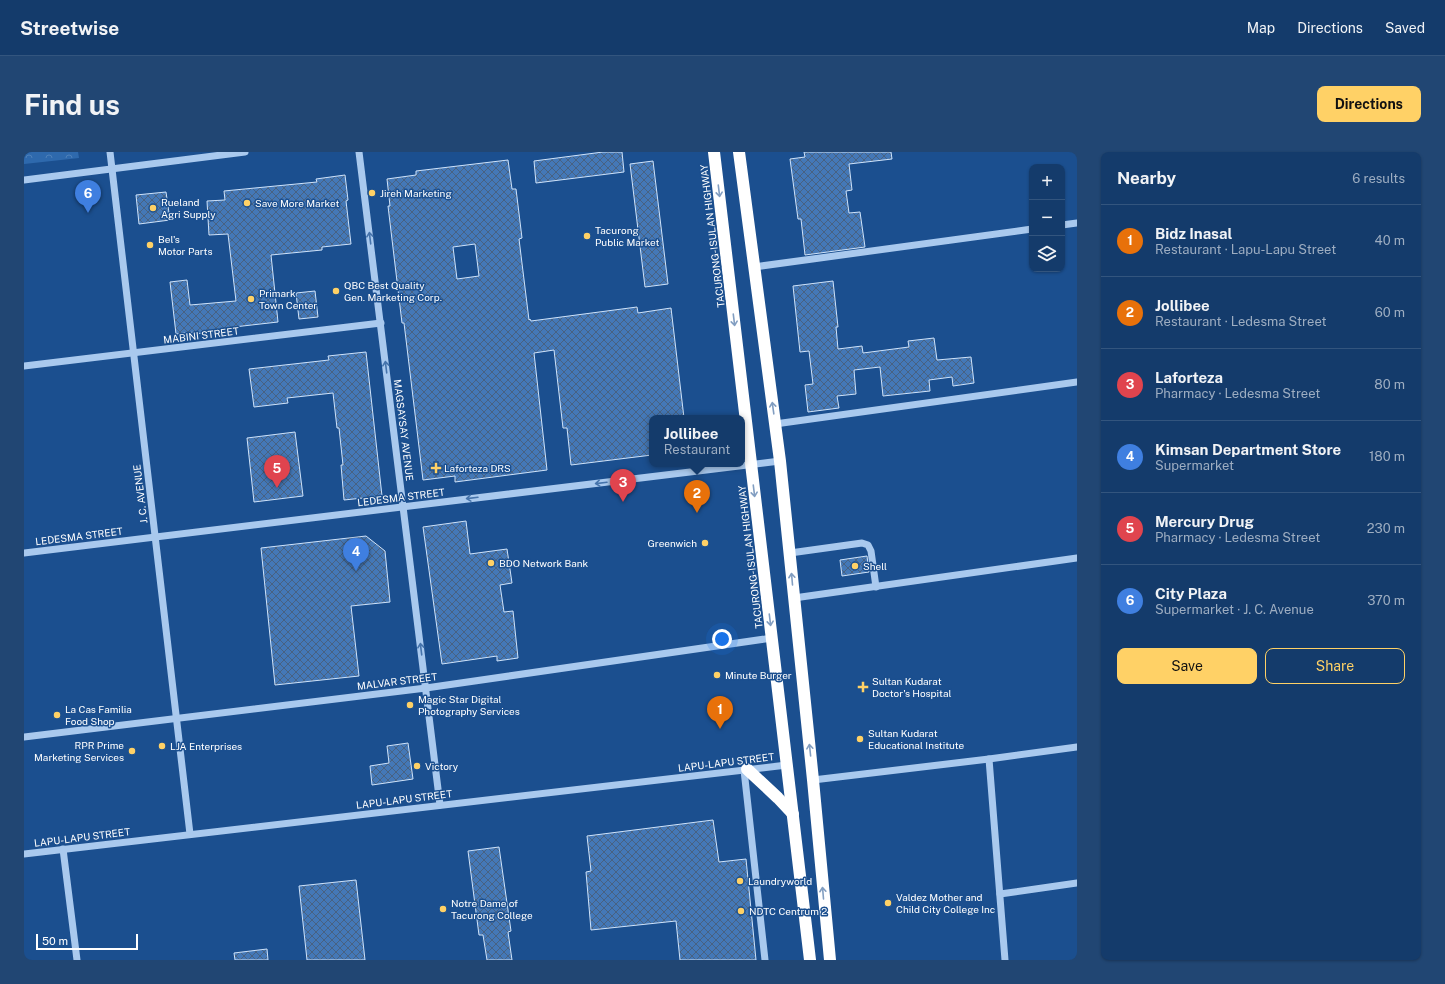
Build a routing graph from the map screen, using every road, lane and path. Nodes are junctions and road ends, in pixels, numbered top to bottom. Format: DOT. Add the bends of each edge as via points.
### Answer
graph roads {
  1 [pos="110,152"];
  2 [pos="245,152"];
  3 [pos="359,152"];
  4 [pos="714,152"];
  5 [pos="739,152"];
  6 [pos="112,168"];
  7 [pos="24,180"];
  8 [pos="1077,223"];
  9 [pos="1065,225"];
  10 [pos="1029,229"];
  11 [pos="754,267"];
  12 [pos="381,323"];
  13 [pos="134,353"];
  14 [pos="24,366"];
  15 [pos="1077,382"];
  16 [pos="775,424"];
  17 [pos="780,461"];
  18 [pos="751,465"];
  19 [pos="745,466"];
  20 [pos="734,467"];
  21 [pos="403,507"];
  22 [pos="155,537"];
  23 [pos="24,552"];
  24 [pos="790,553"];
  25 [pos="1077,558"];
  26 [pos="876,587"];
  27 [pos="794,598"];
  28 [pos="772,638"];
  29 [pos="426,688"];
  30 [pos="177,718"];
  31 [pos="24,737"];
  32 [pos="1077,747"];
  33 [pos="989,759"];
  34 [pos="787,764"];
  35 [pos="745,769"];
  36 [pos="813,780"];
  37 [pos="440,805"];
  38 [pos="793,814"];
  39 [pos="190,834"];
  40 [pos="63,849"];
  41 [pos="24,854"];
  42 [pos="1077,883"];
  43 [pos="1000,894"];
  44 [pos="77,960"];
  45 [pos="764,960"];
  46 [pos="810,960"];
  47 [pos="830,960"];
  48 [pos="1005,960"];
  1 -- 6 [label="street, J. C. AVENUE"];
  2 -- 6 [label="street"];
  12 -- 3 [label="street, MAGSAYSAY AVENUE, one-way"];
  4 -- 18 [label="highway, TACURONG-ISULAN HIGHWAY, one-way"];
  5 -- 11 [label="highway"];
  6 -- 7 [label="street"];
  6 -- 13 [label="street, J. C. AVENUE"];
  8 -- 9 [label="street"];
  10 -- 11 [label="street"];
  16 -- 11 [label="highway, one-way"];
  12 -- 13 [label="street, MABINI STREET"];
  21 -- 12 [label="street, MAGSAYSAY AVENUE, one-way"];
  13 -- 14 [label="street, MABINI STREET"];
  13 -- 22 [label="street, J. C. AVENUE"];
  15 -- 16 [label="street"];
  16 -- 17 [label="highway"];
  17 -- 18 [label="street, LEDESMA STREET"];
  17 -- 24 [label="highway"];
  18 -- 19 [label="street, LEDESMA STREET, one-way"];
  18 -- 28 [label="highway, TACURONG-ISULAN HIGHWAY, one-way"];
  20 -- 21 [label="street, LEDESMA STREET, one-way"];
  21 -- 22 [label="street, LEDESMA STREET"];
  29 -- 21 [label="street, MAGSAYSAY AVENUE, one-way"];
  22 -- 23 [label="street, LEDESMA STREET"];
  22 -- 30 [label="street, J. C. AVENUE"];
  24 -- 26 [label="street" via="862,543 868,545"];
  27 -- 24 [label="highway, one-way"];
  25 -- 26 [label="street"];
  26 -- 27 [label="street"];
  36 -- 27 [label="highway, one-way"];
  28 -- 29 [label="street, MALVAR STREET"];
  28 -- 34 [label="highway, TACURONG-ISULAN HIGHWAY"];
  29 -- 30 [label="street, MALVAR STREET"];
  29 -- 37 [label="street, MAGSAYSAY AVENUE"];
  30 -- 31 [label="street, MALVAR STREET"];
  30 -- 39 [label="street, J. C. AVENUE"];
  32 -- 33 [label="street"];
  33 -- 36 [label="street"];
  33 -- 43 [label="street"];
  34 -- 35 [label="street, LAPU-LAPU STREET"];
  34 -- 38 [label="highway, TACURONG-ISULAN HIGHWAY"];
  35 -- 37 [label="street, LAPU-LAPU STREET"];
  35 -- 38 [label="highway"];
  35 -- 45 [label="street"];
  47 -- 36 [label="highway, one-way"];
  37 -- 39 [label="street, LAPU-LAPU STREET"];
  38 -- 46 [label="highway, TACURONG-ISULAN HIGHWAY"];
  39 -- 40 [label="street, LAPU-LAPU STREET"];
  40 -- 41 [label="street, LAPU-LAPU STREET"];
  40 -- 44 [label="street"];
  42 -- 43 [label="street"];
  43 -- 48 [label="street"];
}
